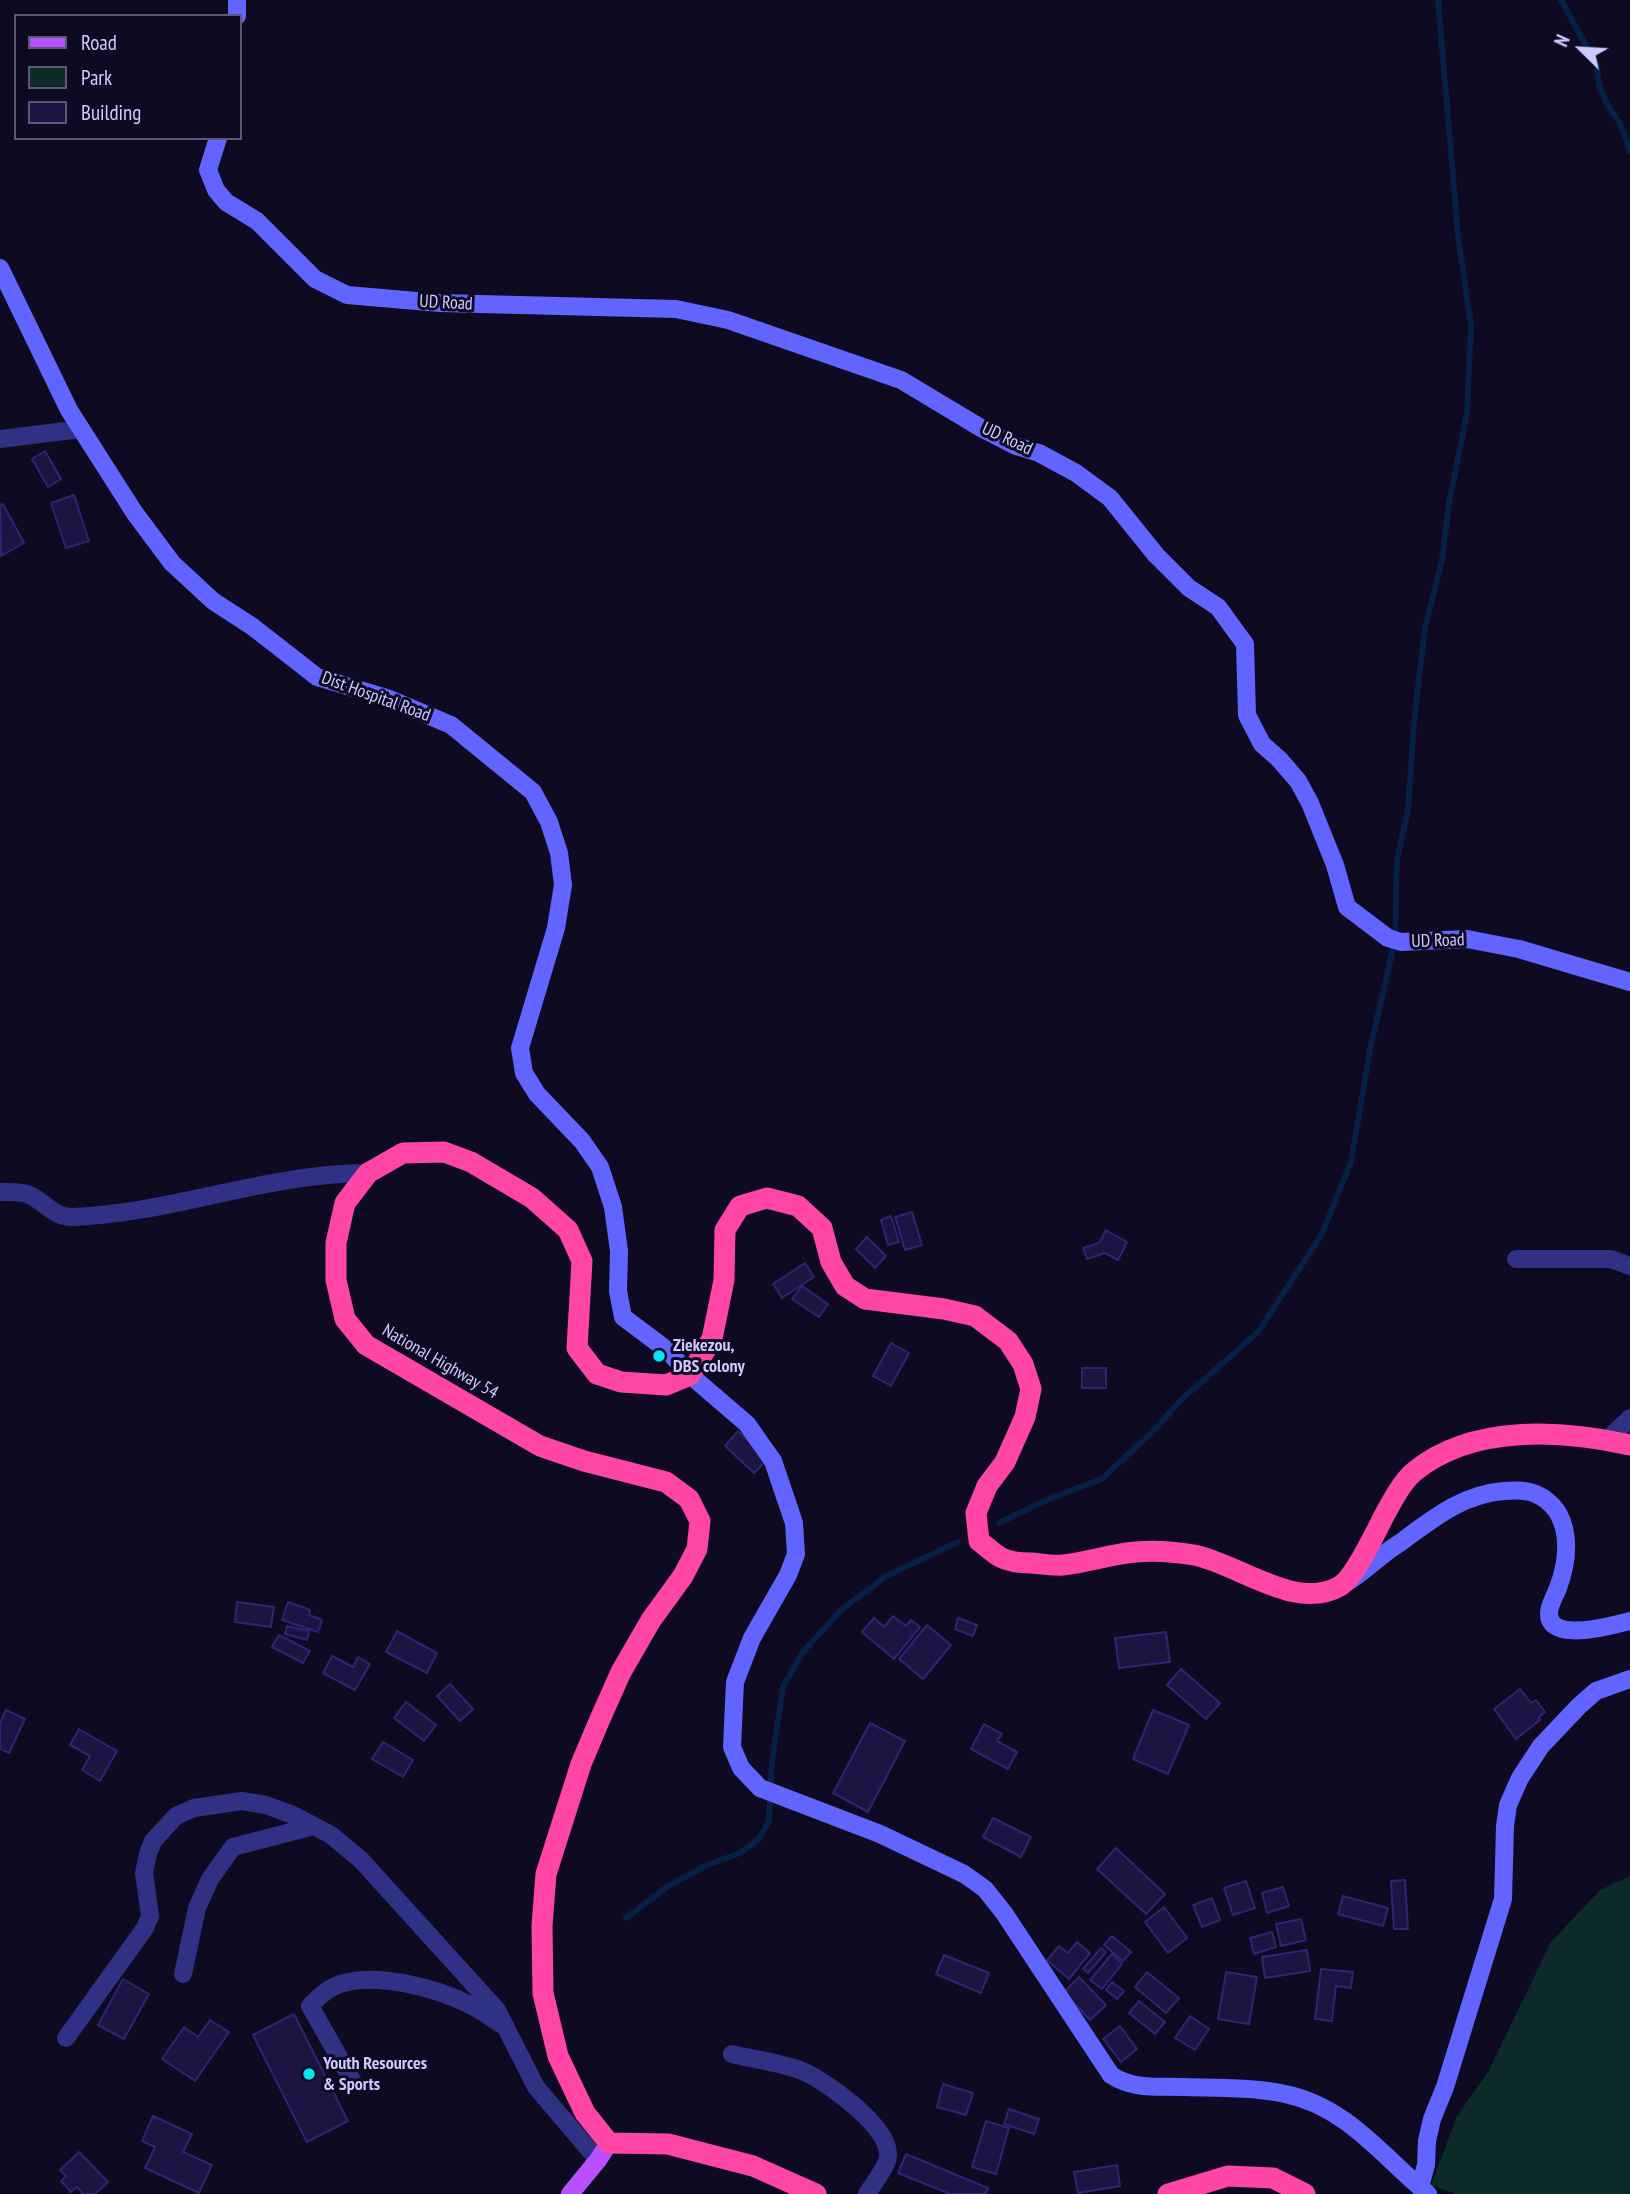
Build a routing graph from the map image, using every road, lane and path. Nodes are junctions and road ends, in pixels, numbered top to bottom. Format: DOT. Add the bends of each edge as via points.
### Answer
graph roads {
  1 [pos="217,140"];
  2 [pos="0,268"];
  3 [pos="81,429"];
  4 [pos="0,439"];
  5 [pos="1630,982"];
  6 [pos="368,1173"];
  7 [pos="0,1192"];
  8 [pos="1516,1259"];
  9 [pos="1630,1266"];
  10 [pos="690,1375"];
  11 [pos="1630,1418"];
  12 [pos="1607,1440"];
  13 [pos="1630,1445"];
  14 [pos="1343,1585"];
  15 [pos="1630,1621"];
  16 [pos="1630,1679"];
  17 [pos="314,1826"];
  18 [pos="183,1974"];
  19 [pos="508,2029"];
  20 [pos="66,2038"];
  21 [pos="732,2054"];
  22 [pos="352,2080"];
  23 [pos="603,2152"];
  24 [pos="1424,2190"];
  25 [pos="570,2194"];
  26 [pos="816,2194"];
  27 [pos="867,2194"];
  28 [pos="1168,2194"];
  29 [pos="1305,2194"];
  1 -- 5 [label="street, UD Road" via="208,170 226,202 257,221 315,279 347,296 453,304 676,309 728,320 901,380 981,428 1076,473 1110,498 1189,588 1218,607 1245,644 1247,715 1262,744 1298,781 1310,803 1347,907 1388,938 1401,942 1467,939 1519,949"];
  2 -- 3 [label="street, Dist Hospital Road"];
  3 -- 4 [label="street"];
  3 -- 10 [label="street, Dist Hospital Road" via="172,563 213,601 317,677 387,698 451,725 533,792 559,853 563,885 556,928 520,1048 524,1073 600,1167 619,1251 623,1317 667,1350"];
  6 -- 7 [label="street" via="330,1173 159,1207 70,1217 50,1211 26,1193"];
  6 -- 10 [label="highway, National Highway 54" via="403,1153 444,1152 471,1162 532,1198 568,1230 582,1261 577,1348 597,1374 621,1382 666,1385"];
  6 -- 23 [label="highway, National Highway 54" via="345,1203 336,1243 336,1280 345,1319 366,1345 540,1446 666,1482 690,1499 700,1521 697,1549 651,1620 605,1707 546,1874 542,1993 558,2056"];
  8 -- 9 [label="street" via="1611,1259"];
  10 -- 14 [label="highway" via="712,1339 724,1280 725,1230 740,1206 767,1198 798,1206 822,1228 831,1262 845,1286 865,1299 975,1316 1008,1341 1023,1364 1031,1389 1025,1417 976,1513 979,1541 1001,1558 1060,1566 1137,1552 1167,1552 1229,1566 1272,1586 1299,1592 1320,1594"];
  10 -- 24 [label="street, Dist Hospital Road" via="747,1424 773,1461 794,1522 796,1555 735,1682 732,1747 741,1768 760,1788 880,1834 964,1874 985,1889 1111,2075 1139,2087 1239,2089 1286,2094 1325,2106"];
  11 -- 12 [label="street"];
  12 -- 13 [label="highway"];
  12 -- 14 [label="highway" via="1546,1434 1505,1437 1467,1443 1439,1455 1413,1472"];
  14 -- 15 [label="street" via="1440,1513 1485,1493 1515,1490 1549,1502 1560,1515 1566,1534 1567,1559 1551,1605 1551,1622 1571,1631"];
  16 -- 24 [label="street" via="1596,1691 1579,1706 1541,1746 1508,1805 1503,1899 1432,2119"];
  17 -- 18 [label="street" via="233,1847 197,1908"];
  17 -- 19 [label="street" via="361,1860 497,2010"];
  17 -- 20 [label="street" via="266,1805 242,1801 194,1808 176,1816 153,1841 148,1854 144,1873 150,1916 145,1928"];
  19 -- 22 [label="street" via="470,2005 417,1985 369,1980 339,1984 310,2007"];
  19 -- 23 [label="street" via="536,2087"];
  21 -- 27 [label="street" via="804,2072 836,2090 880,2132 887,2146 887,2161"];
  23 -- 25 [label="main road"];
  23 -- 26 [label="highway" via="668,2144 753,2166"];
  28 -- 29 [label="highway" via="1228,2176 1272,2178"];
}
